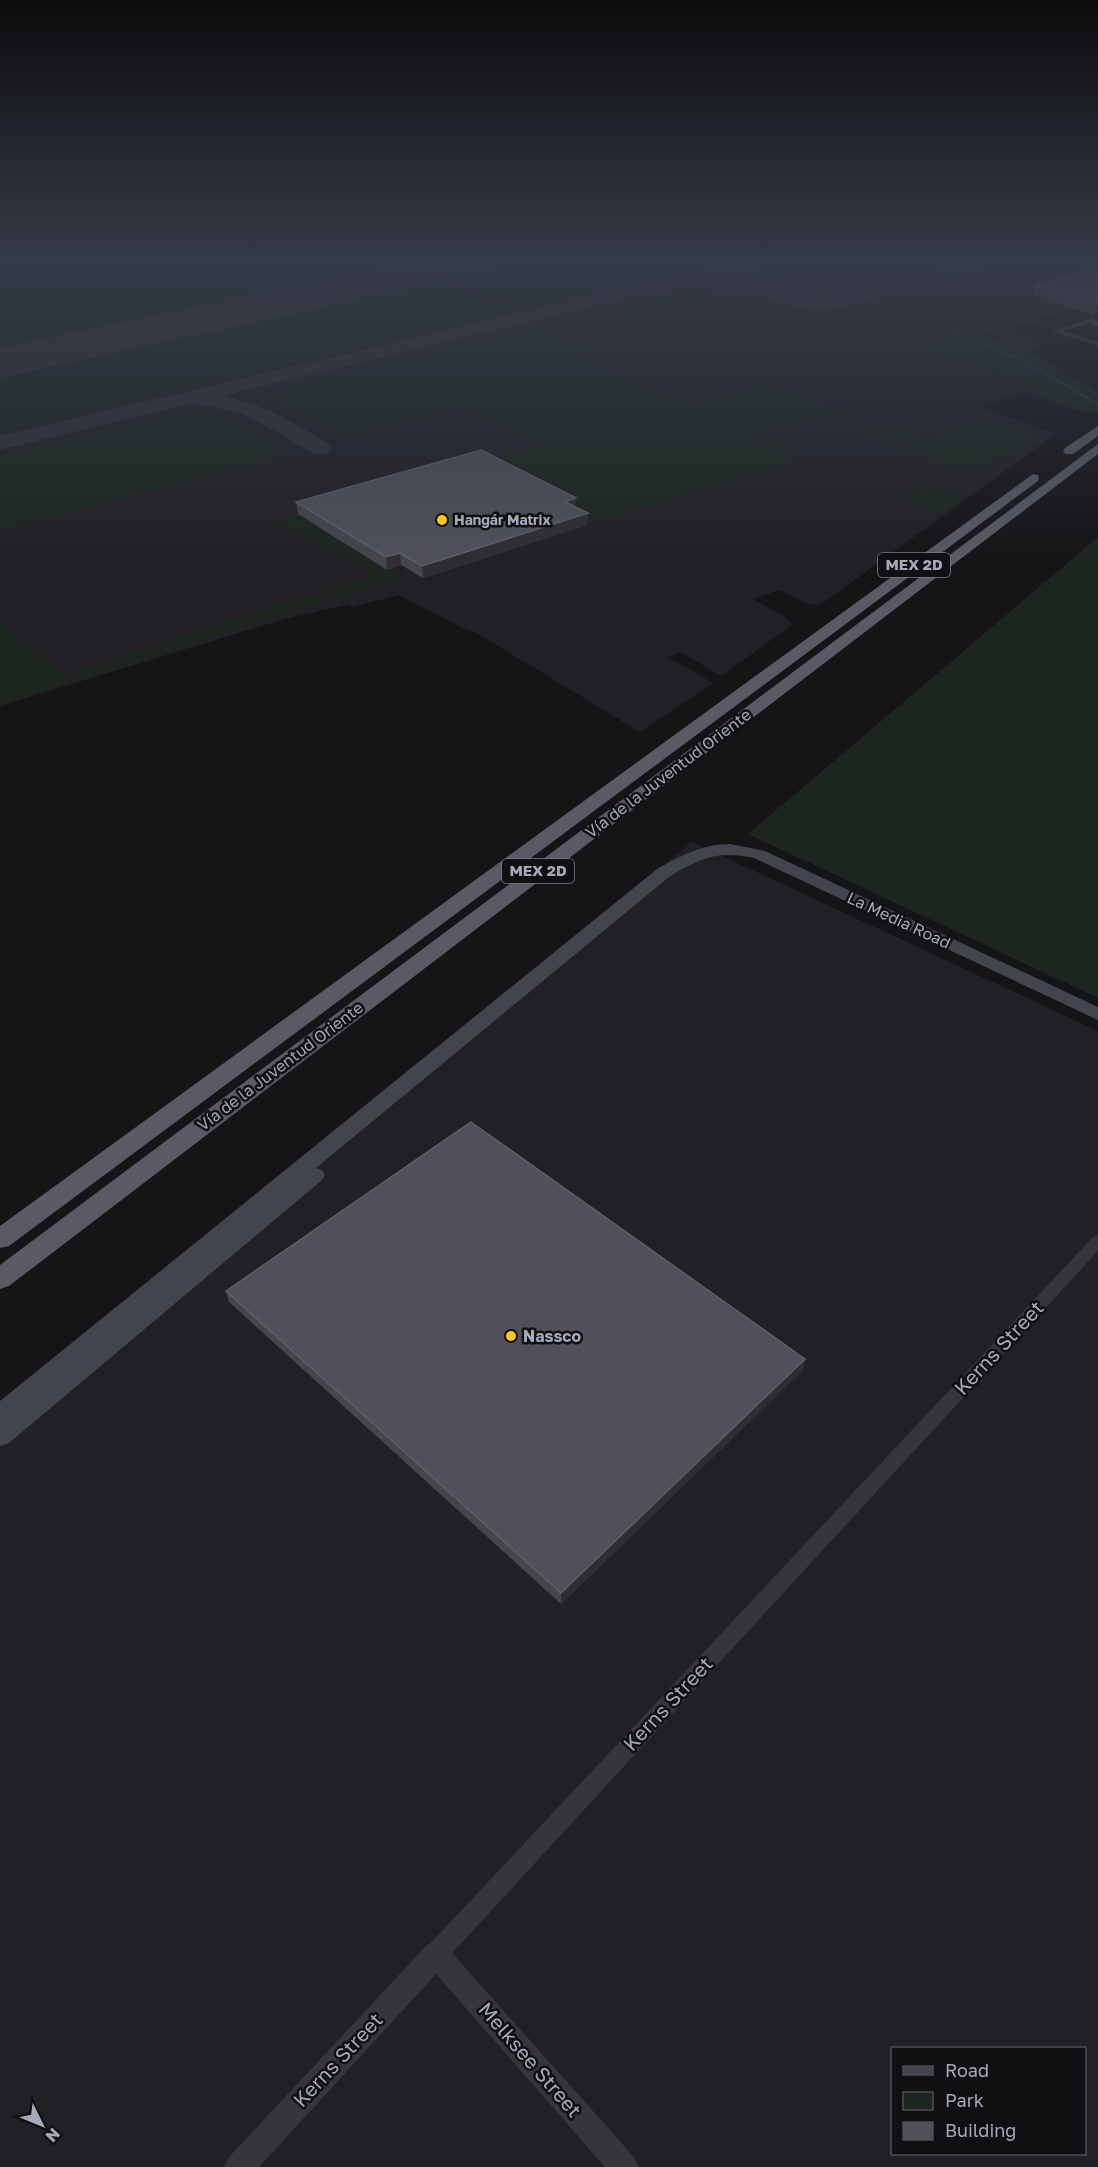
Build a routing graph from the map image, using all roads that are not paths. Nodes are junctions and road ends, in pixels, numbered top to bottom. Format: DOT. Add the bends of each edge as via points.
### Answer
graph roads {
  1 [pos="1092,434"];
  2 [pos="1098,448"];
  3 [pos="1068,461"];
  4 [pos="1042,471"];
  5 [pos="695,854"];
  6 [pos="1098,1014"];
  7 [pos="0,1239"];
  8 [pos="1098,1240"];
  9 [pos="0,1279"];
  10 [pos="0,1415"];
  11 [pos="0,1436"];
  12 [pos="436,1954"];
  13 [pos="239,2167"];
  14 [pos="624,2167"];
  1 -- 3 [label="highway, Vía de la Juventud Oriente / MEX 2D"];
  2 -- 3 [label="highway, MEX 2D"];
  3 -- 9 [label="highway, Vía de la Juventud Oriente / MEX 2D"];
  4 -- 7 [label="highway, Vía de la Juventud Oriente / MEX 2D"];
  5 -- 6 [label="main road, La Media Road" via="726,848 759,854"];
  5 -- 10 [label="main road, La Media Road" via="663,873"];
  5 -- 11 [label="main road" via="681,872"];
  8 -- 12 [label="street, Kerns Street"];
  12 -- 13 [label="street, Kerns Street"];
  12 -- 14 [label="street, Melksee Street"];
}
